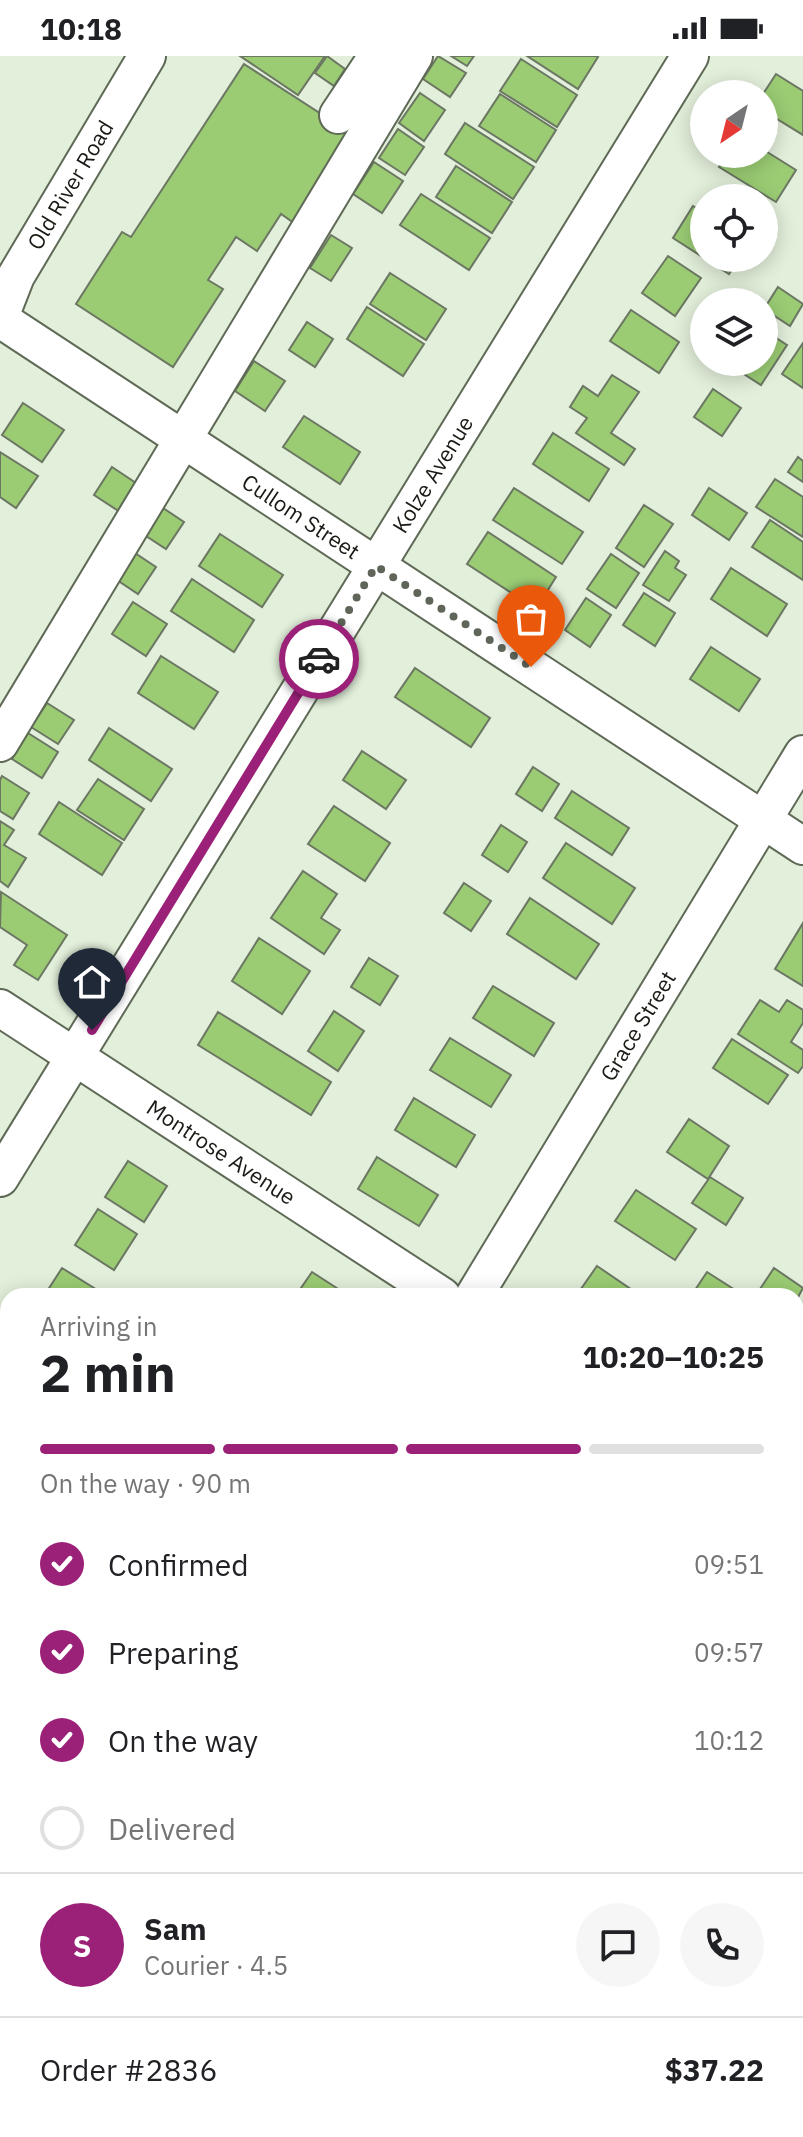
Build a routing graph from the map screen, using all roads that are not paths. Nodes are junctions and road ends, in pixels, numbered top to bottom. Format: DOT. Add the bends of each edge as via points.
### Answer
graph roads {
  1 [pos="147,56"];
  2 [pos="690,56"];
  3 [pos="391,61"];
  4 [pos="338,115"];
  5 [pos="0,318"];
  6 [pos="183,439"];
  7 [pos="376,566"];
  8 [pos="0,743"];
  9 [pos="803,754"];
  10 [pos="763,820"];
  11 [pos="803,846"];
  12 [pos="0,1008"];
  13 [pos="76,1057"];
  14 [pos="0,1178"];
  15 [pos="430,1288"];
  16 [pos="479,1288"];
  1 -- 5 [label="street, Old River Road" via="16,276"];
  2 -- 7 [label="street, Kolze Avenue"];
  3 -- 4 [label="street"];
  3 -- 6 [label="street"];
  5 -- 6 [label="street, Cullom Street"];
  6 -- 7 [label="street, Cullom Street"];
  6 -- 8 [label="street"];
  7 -- 10 [label="street, Cullom Street"];
  7 -- 13 [label="street, Kolze Avenue"];
  9 -- 10 [label="street, Grace Street"];
  10 -- 11 [label="street, Cullom Street"];
  10 -- 16 [label="street, Grace Street"];
  12 -- 13 [label="street, Montrose Avenue"];
  13 -- 14 [label="street, Kolze Avenue"];
  13 -- 15 [label="street, Montrose Avenue"];
}
